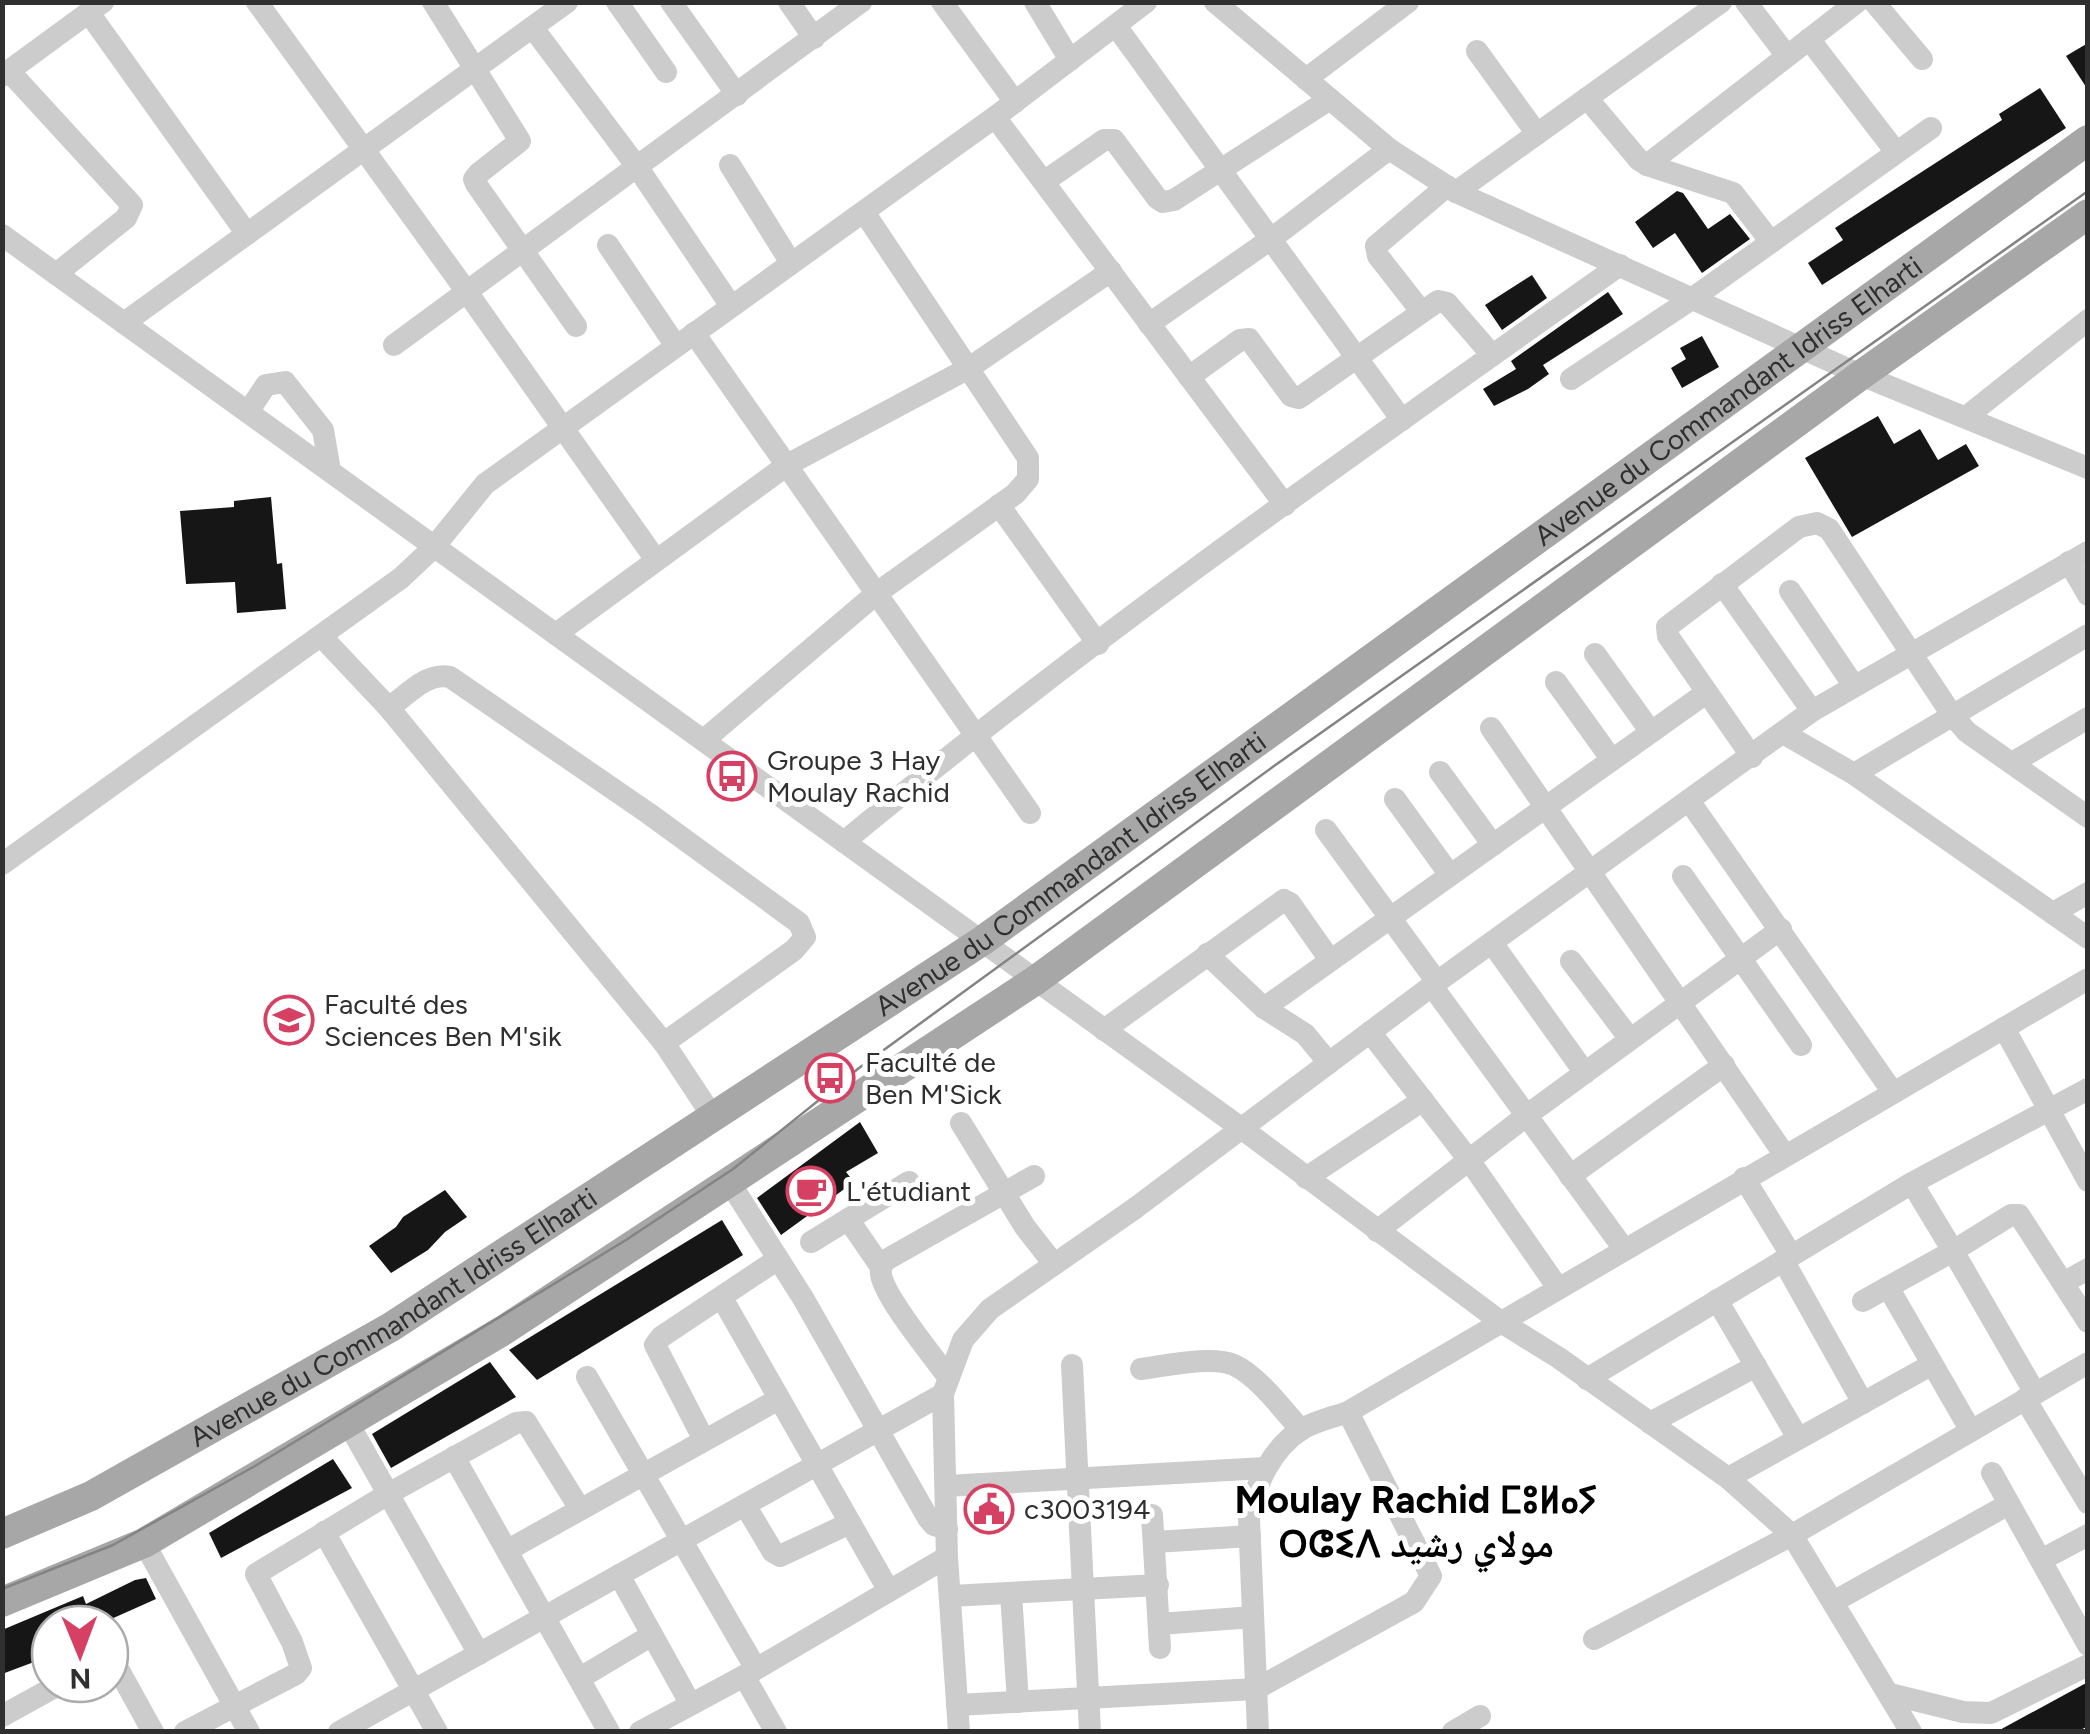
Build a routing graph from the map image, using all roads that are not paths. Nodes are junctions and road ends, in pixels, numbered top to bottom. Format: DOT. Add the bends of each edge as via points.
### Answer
graph roads {
  1 [pos="257,2"];
  2 [pos="433,2"];
  3 [pos="568,2"];
  4 [pos="617,2"];
  5 [pos="671,2"];
  6 [pos="789,2"];
  7 [pos="861,2"];
  8 [pos="942,2"];
  9 [pos="1035,2"];
  10 [pos="1146,2"];
  11 [pos="1215,2"];
  12 [pos="1408,2"];
  13 [pos="1721,2"];
  14 [pos="1746,2"];
  15 [pos="1857,2"];
  16 [pos="1874,2"];
  17 [pos="96,8"];
  18 [pos="1382,10"];
  19 [pos="1116,26"];
  20 [pos="533,28"];
  21 [pos="814,38"];
  22 [pos="1809,38"];
  23 [pos="1477,51"];
  24 [pos="1787,56"];
  25 [pos="1922,59"];
  26 [pos="1070,60"];
  27 [pos="476,68"];
  28 [pos="666,72"];
  29 [pos="6,73"];
  30 [pos="1306,78"];
  31 [pos="737,95"];
  32 [pos="1587,98"];
  33 [pos="1330,99"];
  34 [pos="1015,102"];
  35 [pos="995,117"];
  36 [pos="1930,128"];
  37 [pos="1538,134"];
  38 [pos="2088,140"];
  39 [pos="363,149"];
  40 [pos="1389,149"];
  41 [pos="1896,152"];
  42 [pos="730,165"];
  43 [pos="1647,166"];
  44 [pos="638,168"];
  45 [pos="1221,170"];
  46 [pos="1045,181"];
  47 [pos="1452,189"];
  48 [pos="864,212"];
  49 [pos="2088,214"];
  50 [pos="247,234"];
  51 [pos="2,235"];
  52 [pos="1270,239"];
  53 [pos="1771,242"];
  54 [pos="608,245"];
  55 [pos="524,251"];
  56 [pos="791,262"];
  57 [pos="1620,266"];
  58 [pos="1111,271"];
  59 [pos="56,274"];
  60 [pos="467,292"];
  61 [pos="1693,298"];
  62 [pos="732,306"];
  63 [pos="1421,311"];
  64 [pos="2088,320"];
  65 [pos="124,323"];
  66 [pos="1149,324"];
  67 [pos="576,326"];
  68 [pos="685,340"];
  69 [pos="394,345"];
  70 [pos="1802,347"];
  71 [pos="1492,356"];
  72 [pos="1356,358"];
  73 [pos="969,368"];
  74 [pos="1860,375"];
  75 [pos="1189,377"];
  76 [pos="1572,378"];
  77 [pos="248,412"];
  78 [pos="1966,418"];
  79 [pos="1402,420"];
  80 [pos="563,428"];
  81 [pos="787,464"];
  82 [pos="2087,467"];
  83 [pos="330,471"];
  84 [pos="1285,505"];
  85 [pos="999,506"];
  86 [pos="434,547"];
  87 [pos="2078,557"];
  88 [pos="656,560"];
  89 [pos="1722,584"];
  90 [pos="1790,591"];
  91 [pos="877,592"];
  92 [pos="2088,595"];
  93 [pos="556,634"];
  94 [pos="2088,634"];
  95 [pos="322,636"];
  96 [pos="1098,644"];
  97 [pos="1910,652"];
  98 [pos="1596,654"];
  99 [pos="1556,682"];
  100 [pos="1854,686"];
  101 [pos="1706,692"];
  102 [pos="390,708"];
  103 [pos="1812,711"];
  104 [pos="1952,716"];
  105 [pos="2088,718"];
  106 [pos="1490,728"];
  107 [pos="1651,732"];
  108 [pos="1783,733"];
  109 [pos="974,734"];
  110 [pos="704,740"];
  111 [pos="1752,757"];
  112 [pos="1612,760"];
  113 [pos="2012,763"];
  114 [pos="1440,772"];
  115 [pos="1854,774"];
  116 [pos="1395,798"];
  117 [pos="1690,802"];
  118 [pos="1546,807"];
  119 [pos="2084,810"];
  120 [pos="1030,812"];
  121 [pos="1326,830"];
  122 [pos="844,842"];
  123 [pos="1493,845"];
  124 [pos="2,864"];
  125 [pos="1592,873"];
  126 [pos="1450,875"];
  127 [pos="1683,876"];
  128 [pos="2088,893"];
  129 [pos="2052,913"];
  130 [pos="1390,918"];
  131 [pos="1781,929"];
  132 [pos="2088,938"];
  133 [pos="982,941"];
  134 [pos="1492,944"];
  135 [pos="1207,954"];
  136 [pos="1740,958"];
  137 [pos="1330,960"];
  138 [pos="1571,961"];
  139 [pos="2088,979"];
  140 [pos="1036,980"];
  141 [pos="1434,984"];
  142 [pos="1681,1002"];
  143 [pos="1264,1008"];
  144 [pos="2004,1028"];
  145 [pos="1104,1030"];
  146 [pos="1370,1032"];
  147 [pos="1630,1039"];
  148 [pos="664,1043"];
  149 [pos="1801,1045"];
  150 [pos="1329,1063"];
  151 [pos="1724,1065"];
  152 [pos="1585,1072"];
  153 [pos="2088,1089"];
  154 [pos="1892,1091"];
  155 [pos="1422,1100"];
  156 [pos="2046,1111"];
  157 [pos="1526,1116"];
  158 [pos="713,1117"];
  159 [pos="961,1123"];
  160 [pos="1241,1128"];
  161 [pos="1784,1154"];
  162 [pos="1469,1160"];
  163 [pos="1034,1176"];
  164 [pos="1570,1176"];
  165 [pos="1306,1178"];
  166 [pos="1744,1178"];
  167 [pos="2088,1181"];
  168 [pos="908,1182"];
  169 [pos="730,1183"];
  170 [pos="1912,1183"];
  171 [pos="1004,1192"];
  172 [pos="848,1219"];
  173 [pos="1377,1232"];
  174 [pos="811,1242"];
  175 [pos="1624,1250"];
  176 [pos="1953,1251"];
  177 [pos="1787,1257"];
  178 [pos="778,1259"];
  179 [pos="1054,1264"];
  180 [pos="881,1267"];
  181 [pos="2088,1268"];
  182 [pos="2064,1283"];
  183 [pos="1888,1287"];
  184 [pos="1558,1288"];
  185 [pos="722,1298"];
  186 [pos="1717,1300"];
  187 [pos="1863,1300"];
  188 [pos="1501,1322"];
  189 [pos="2088,1322"];
  190 [pos="2088,1363"];
  191 [pos="1072,1365"];
  192 [pos="1932,1365"];
  193 [pos="1756,1366"];
  194 [pos="1141,1369"];
  195 [pos="587,1377"];
  196 [pos="1587,1379"];
  197 [pos="945,1386"];
  198 [pos="2030,1396"];
  199 [pos="779,1399"];
  200 [pos="1862,1403"];
  201 [pos="1348,1412"];
  202 [pos="348,1422"];
  203 [pos="1650,1423"];
  204 [pos="878,1430"];
  205 [pos="1301,1430"];
  206 [pos="1971,1431"];
  207 [pos="1798,1438"];
  208 [pos="704,1440"];
  209 [pos="454,1457"];
  210 [pos="816,1464"];
  211 [pos="1265,1468"];
  212 [pos="644,1472"];
  213 [pos="1992,1474"];
  214 [pos="1728,1478"];
  215 [pos="1077,1480"];
  216 [pos="946,1486"];
  217 [pos="388,1494"];
  218 [pos="2088,1503"];
  219 [pos="2009,1504"];
  220 [pos="745,1505"];
  221 [pos="580,1509"];
  222 [pos="1152,1515"];
  223 [pos="850,1523"];
  224 [pos="947,1529"];
  225 [pos="324,1532"];
  226 [pos="2,1534"];
  227 [pos="1792,1535"];
  228 [pos="2088,1535"];
  229 [pos="1250,1536"];
  230 [pos="684,1539"];
  231 [pos="1154,1542"];
  232 [pos="144,1544"];
  233 [pos="508,1550"];
  234 [pos="948,1557"];
  235 [pos="2041,1560"];
  236 [pos="619,1575"];
  237 [pos="1158,1585"];
  238 [pos="1084,1589"];
  239 [pos="889,1591"];
  240 [pos="1011,1593"];
  241 [pos="950,1596"];
  242 [pos="2,1602"];
  243 [pos="1833,1602"];
  244 [pos="546,1616"];
  245 [pos="1253,1617"];
  246 [pos="1159,1624"];
  247 [pos="652,1635"];
  248 [pos="1594,1639"];
  249 [pos="2088,1645"];
  250 [pos="1160,1648"];
  251 [pos="479,1654"];
  252 [pos="2088,1666"];
  253 [pos="750,1672"];
  254 [pos="580,1678"];
  255 [pos="1256,1689"];
  256 [pos="414,1690"];
  257 [pos="1890,1694"];
  258 [pos="130,1695"];
  259 [pos="1088,1698"];
  260 [pos="30,1701"];
  261 [pos="1018,1702"];
  262 [pos="234,1704"];
  263 [pos="958,1704"];
  264 [pos="685,1706"];
  265 [pos="2,1716"];
  266 [pos="1480,1716"];
  267 [pos="146,1730"];
  268 [pos="339,1731"];
  269 [pos="185,1732"];
  270 [pos="249,1732"];
  271 [pos="437,1732"];
  272 [pos="608,1732"];
  273 [pos="640,1732"];
  274 [pos="692,1732"];
  275 [pos="776,1732"];
  276 [pos="958,1732"];
  277 [pos="1090,1732"];
  278 [pos="1258,1732"];
  279 [pos="1452,1732"];
  280 [pos="1911,1732"];
  1 -- 39 [label="street"];
  2 -- 27 [label="street"];
  3 -- 20 [label="street"];
  4 -- 28 [label="street"];
  5 -- 31 [label="street"];
  6 -- 21 [label="street"];
  7 -- 21 [label="street"];
  8 -- 34 [label="street"];
  9 -- 26 [label="street"];
  10 -- 19 [label="street"];
  11 -- 30 [label="street"];
  12 -- 18 [label="street"];
  13 -- 32 [label="street"];
  14 -- 24 [label="street"];
  15 -- 22 [label="street"];
  16 -- 25 [label="street"];
  17 -- 29 [label="street"];
  17 -- 50 [label="street"];
  18 -- 30 [label="street"];
  19 -- 26 [label="street"];
  19 -- 45 [label="street"];
  20 -- 27 [label="street"];
  20 -- 44 [label="street"];
  21 -- 31 [label="street"];
  22 -- 24 [label="street"];
  22 -- 41 [label="street"];
  23 -- 37 [label="street"];
  24 -- 43 [label="street"];
  26 -- 34 [label="street"];
  27 -- 39 [label="street"];
  27 -- 55 [label="street" via="520,142 474,179"];
  29 -- 59 [label="street" via="132,204 126,218"];
  30 -- 33 [label="street"];
  31 -- 44 [label="street"];
  32 -- 37 [label="street"];
  32 -- 43 [label="street"];
  33 -- 40 [label="street"];
  33 -- 45 [label="street"];
  34 -- 35 [label="street"];
  35 -- 46 [label="street"];
  35 -- 48 [label="street"];
  36 -- 41 [label="street"];
  37 -- 47 [label="street"];
  38 -- 70 [label="main road, Avenue du Commandant Idriss Elharti"];
  39 -- 50 [label="street"];
  39 -- 60 [label="street"];
  40 -- 47 [label="street"];
  40 -- 52 [label="street"];
  41 -- 53 [label="street"];
  42 -- 56 [label="street"];
  43 -- 53 [label="street" via="1733,193"];
  44 -- 55 [label="street"];
  44 -- 62 [label="street"];
  45 -- 46 [label="street" via="1164,202 1122,147 1104,140"];
  45 -- 52 [label="street"];
  46 -- 58 [label="street"];
  47 -- 57 [label="street"];
  47 -- 63 [label="street" via="1376,246"];
  48 -- 56 [label="street"];
  48 -- 73 [label="street"];
  49 -- 74 [label="main road, Avenue du Commandant Idriss Elharti"];
  50 -- 65 [label="street"];
  51 -- 59 [label="street"];
  52 -- 66 [label="street"];
  52 -- 72 [label="street"];
  53 -- 61 [label="street"];
  54 -- 68 [label="street"];
  55 -- 60 [label="street"];
  55 -- 67 [label="street"];
  56 -- 62 [label="street"];
  57 -- 61 [label="street"];
  57 -- 71 [label="street"];
  58 -- 66 [label="street"];
  58 -- 73 [label="street"];
  59 -- 65 [label="street"];
  60 -- 69 [label="street"];
  60 -- 80 [label="street"];
  61 -- 70 [label="street"];
  61 -- 76 [label="street"];
  62 -- 68 [label="street"];
  63 -- 71 [label="street" via="1447,303"];
  63 -- 72 [label="street"];
  64 -- 78 [label="street"];
  65 -- 77 [label="street"];
  66 -- 75 [label="street"];
  68 -- 80 [label="street"];
  68 -- 81 [label="street"];
  70 -- 74 [label="street"];
  70 -- 133 [label="main road, Avenue du Commandant Idriss Elharti"];
  71 -- 79 [label="street"];
  72 -- 75 [label="street" via="1299,398 1249,339"];
  72 -- 79 [label="street"];
  73 -- 81 [label="street"];
  73 -- 85 [label="street" via="1028,458 1028,479"];
  74 -- 78 [label="street"];
  74 -- 140 [label="main road, Avenue du Commandant Idriss Elharti"];
  75 -- 84 [label="street"];
  77 -- 83 [label="street"];
  77 -- 83 [label="street" via="266,385 285,382 323,430"];
  78 -- 82 [label="street"];
  79 -- 84 [label="street"];
  80 -- 86 [label="street" via="485,484"];
  80 -- 88 [label="street"];
  81 -- 88 [label="street"];
  81 -- 91 [label="street"];
  83 -- 86 [label="street"];
  84 -- 96 [label="street"];
  85 -- 91 [label="street"];
  85 -- 96 [label="street"];
  86 -- 93 [label="street"];
  86 -- 95 [label="street"];
  87 -- 92 [label="street"];
  87 -- 97 [label="street"];
  88 -- 93 [label="street"];
  89 -- 97 [label="street" via="1799,527 1825,525"];
  89 -- 101 [label="street" via="1667,627"];
  89 -- 103 [label="street"];
  90 -- 100 [label="street"];
  91 -- 109 [label="street"];
  91 -- 110 [label="street"];
  93 -- 110 [label="street"];
  94 -- 104 [label="street"];
  95 -- 102 [label="street"];
  95 -- 124 [label="street"];
  96 -- 109 [label="street"];
  97 -- 100 [label="street"];
  97 -- 104 [label="street"];
  98 -- 107 [label="street"];
  99 -- 112 [label="street"];
  100 -- 103 [label="street"];
  101 -- 107 [label="street"];
  101 -- 111 [label="street"];
  102 -- 148 [label="street"];
  102 -- 148 [label="street" via="429,678 450,677 798,923 805,938 794,950"];
  103 -- 108 [label="street"];
  104 -- 113 [label="street"];
  104 -- 115 [label="street"];
  105 -- 113 [label="street"];
  106 -- 118 [label="street"];
  107 -- 112 [label="street"];
  108 -- 111 [label="street"];
  108 -- 115 [label="street"];
  109 -- 120 [label="street"];
  109 -- 122 [label="street"];
  110 -- 122 [label="street"];
  111 -- 117 [label="street"];
  112 -- 118 [label="street"];
  113 -- 119 [label="street"];
  114 -- 123 [label="street"];
  115 -- 129 [label="street"];
  116 -- 126 [label="street"];
  117 -- 125 [label="street"];
  117 -- 131 [label="street"];
  118 -- 123 [label="street"];
  118 -- 125 [label="street"];
  121 -- 130 [label="street"];
  122 -- 133 [label="street"];
  123 -- 126 [label="street"];
  125 -- 134 [label="street"];
  125 -- 142 [label="street"];
  126 -- 130 [label="street"];
  127 -- 136 [label="street"];
  128 -- 129 [label="street"];
  129 -- 132 [label="street"];
  130 -- 137 [label="street"];
  130 -- 141 [label="street"];
  131 -- 136 [label="street"];
  131 -- 154 [label="street"];
  133 -- 140 [label="street"];
  133 -- 158 [label="main road, Avenue du Commandant Idriss Elharti"];
  134 -- 141 [label="street"];
  134 -- 152 [label="street"];
  135 -- 137 [label="street" via="1284,900"];
  135 -- 143 [label="street"];
  135 -- 145 [label="street"];
  136 -- 142 [label="street"];
  136 -- 149 [label="street"];
  137 -- 143 [label="street"];
  138 -- 147 [label="street"];
  139 -- 144 [label="street"];
  140 -- 145 [label="street"];
  140 -- 169 [label="main road, Avenue du Commandant Idriss Elharti"];
  141 -- 146 [label="street"];
  141 -- 157 [label="street"];
  142 -- 147 [label="street"];
  142 -- 151 [label="street"];
  143 -- 150 [label="street" via="1305,1034"];
  144 -- 154 [label="street"];
  144 -- 156 [label="street"];
  145 -- 160 [label="street"];
  146 -- 150 [label="street"];
  146 -- 155 [label="street"];
  147 -- 152 [label="street"];
  148 -- 158 [label="street"];
  150 -- 160 [label="street"];
  151 -- 161 [label="street"];
  151 -- 164 [label="street"];
  152 -- 157 [label="street"];
  153 -- 156 [label="street"];
  154 -- 161 [label="street"];
  155 -- 162 [label="street"];
  155 -- 165 [label="street"];
  156 -- 167 [label="street"];
  156 -- 170 [label="street"];
  157 -- 162 [label="street"];
  157 -- 164 [label="street"];
  158 -- 226 [label="main road, Avenue du Commandant Idriss Elharti" via="391,1327 92,1496"];
  159 -- 171 [label="street"];
  160 -- 165 [label="street"];
  160 -- 179 [label="street"];
  161 -- 166 [label="street"];
  162 -- 173 [label="street"];
  162 -- 184 [label="street"];
  163 -- 171 [label="street"];
  164 -- 175 [label="street"];
  165 -- 173 [label="street"];
  166 -- 175 [label="street"];
  166 -- 177 [label="street"];
  168 -- 172 [label="street"];
  169 -- 178 [label="street"];
  169 -- 202 [label="main road, Avenue du Commandant Idriss Elharti"];
  170 -- 176 [label="street"];
  170 -- 177 [label="street"];
  171 -- 179 [label="street"];
  171 -- 180 [label="street"];
  172 -- 174 [label="street"];
  172 -- 180 [label="street"];
  173 -- 188 [label="street"];
  175 -- 184 [label="street"];
  176 -- 182 [label="street" via="2020,1215"];
  176 -- 183 [label="street"];
  176 -- 198 [label="street"];
  177 -- 186 [label="street"];
  177 -- 200 [label="street"];
  178 -- 185 [label="street"];
  178 -- 204 [label="street"];
  179 -- 197 [label="street" via="990,1309 963,1340"];
  180 -- 197 [label="street" via="889,1294"];
  181 -- 182 [label="street"];
  182 -- 189 [label="street"];
  183 -- 187 [label="street"];
  183 -- 192 [label="street"];
  184 -- 188 [label="street"];
  185 -- 199 [label="street"];
  185 -- 208 [label="street" via="655,1344"];
  186 -- 193 [label="street"];
  186 -- 196 [label="street"];
  188 -- 196 [label="street"];
  188 -- 201 [label="street"];
  190 -- 198 [label="street"];
  191 -- 215 [label="street"];
  192 -- 200 [label="street"];
  192 -- 206 [label="street"];
  193 -- 203 [label="street"];
  193 -- 207 [label="street"];
  194 -- 205 [label="street" via="1233,1364"];
  195 -- 212 [label="street"];
  196 -- 203 [label="street"];
  197 -- 204 [label="street"];
  197 -- 216 [label="street"];
  198 -- 206 [label="street"];
  198 -- 218 [label="street"];
  199 -- 208 [label="street"];
  199 -- 210 [label="street"];
  200 -- 207 [label="street"];
  201 -- 205 [label="street"];
  201 -- 255 [label="street" via="1430,1576 1414,1602"];
  202 -- 217 [label="street"];
  202 -- 232 [label="main road, Avenue du Commandant Idriss Elharti"];
  203 -- 214 [label="street"];
  204 -- 210 [label="street"];
  204 -- 224 [label="street" via="928,1518"];
  205 -- 211 [label="street"];
  206 -- 227 [label="street"];
  207 -- 214 [label="street"];
  208 -- 212 [label="street"];
  209 -- 217 [label="street"];
  209 -- 221 [label="street" via="526,1422"];
  209 -- 233 [label="street"];
  210 -- 220 [label="street"];
  210 -- 223 [label="street"];
  211 -- 215 [label="street"];
  211 -- 229 [label="street" via="1253,1496"];
  212 -- 221 [label="street"];
  212 -- 230 [label="street"];
  213 -- 219 [label="street"];
  214 -- 227 [label="street"];
  215 -- 216 [label="street"];
  215 -- 238 [label="street"];
  216 -- 224 [label="street"];
  217 -- 225 [label="street"];
  217 -- 251 [label="street"];
  219 -- 235 [label="street"];
  219 -- 243 [label="street"];
  220 -- 223 [label="street" via="780,1556"];
  220 -- 230 [label="street"];
  221 -- 233 [label="street"];
  222 -- 231 [label="street"];
  223 -- 239 [label="street"];
  224 -- 234 [label="street"];
  225 -- 256 [label="street"];
  225 -- 262 [label="street" via="256,1574 300,1668"];
  227 -- 243 [label="street"];
  227 -- 248 [label="street"];
  228 -- 235 [label="street"];
  229 -- 231 [label="street"];
  229 -- 245 [label="street"];
  230 -- 236 [label="street"];
  230 -- 253 [label="street"];
  231 -- 237 [label="street"];
  232 -- 242 [label="main road, Avenue du Commandant Idriss Elharti"];
  232 -- 262 [label="street"];
  233 -- 244 [label="street"];
  234 -- 239 [label="street"];
  234 -- 241 [label="street"];
  235 -- 249 [label="street"];
  236 -- 244 [label="street"];
  236 -- 247 [label="street"];
  237 -- 238 [label="street"];
  237 -- 246 [label="street"];
  238 -- 240 [label="street"];
  238 -- 259 [label="street"];
  239 -- 253 [label="street"];
  240 -- 241 [label="street"];
  240 -- 261 [label="street"];
  241 -- 263 [label="street"];
  243 -- 257 [label="street"];
  244 -- 251 [label="street"];
  244 -- 254 [label="street"];
  245 -- 246 [label="street"];
  245 -- 255 [label="street"];
  246 -- 250 [label="street"];
  247 -- 254 [label="street"];
  247 -- 264 [label="street"];
  251 -- 256 [label="street"];
  252 -- 257 [label="street" via="1991,1713"];
  253 -- 264 [label="street"];
  253 -- 275 [label="street"];
  254 -- 272 [label="street"];
  255 -- 259 [label="street"];
  255 -- 278 [label="street"];
  256 -- 268 [label="street"];
  256 -- 271 [label="street"];
  257 -- 280 [label="street"];
  258 -- 267 [label="street"];
  259 -- 261 [label="street"];
  259 -- 277 [label="street"];
  260 -- 265 [label="street"];
  261 -- 263 [label="street"];
  262 -- 269 [label="street"];
  262 -- 270 [label="street"];
  263 -- 276 [label="street"];
  264 -- 273 [label="street"];
  264 -- 274 [label="street"];
  266 -- 279 [label="street"];
}
